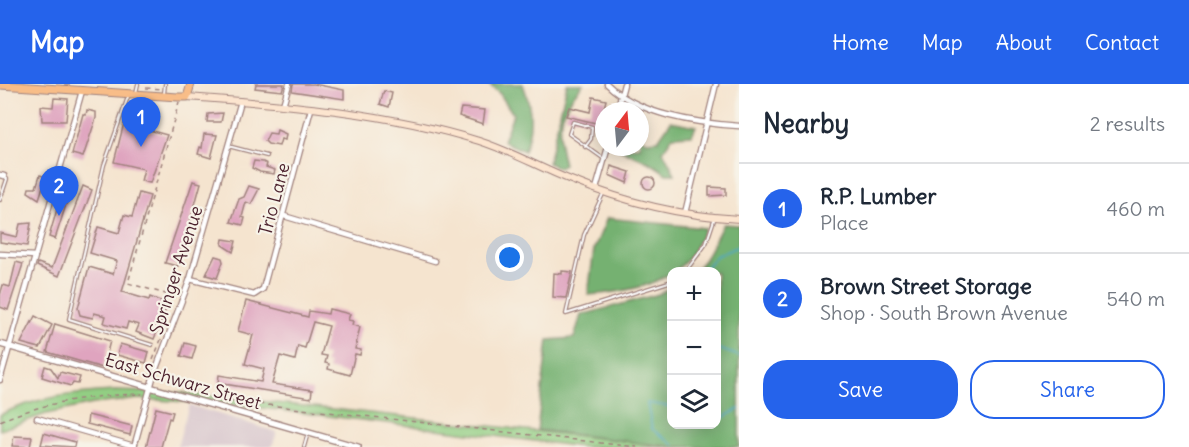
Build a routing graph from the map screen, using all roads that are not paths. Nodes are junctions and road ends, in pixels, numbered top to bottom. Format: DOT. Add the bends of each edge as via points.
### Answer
graph roads {
  1 [pos="138,84"];
  2 [pos="165,84"];
  3 [pos="191,84"];
  4 [pos="289,84"];
  5 [pos="607,84"];
  6 [pos="624,84"];
  7 [pos="716,84"];
  8 [pos="0,85"];
  9 [pos="70,87"];
  10 [pos="92,88"];
  11 [pos="82,91"];
  12 [pos="132,95"];
  13 [pos="621,96"];
  14 [pos="164,97"];
  15 [pos="187,97"];
  16 [pos="241,101"];
  17 [pos="619,102"];
  18 [pos="284,105"];
  19 [pos="312,109"];
  20 [pos="707,123"];
  21 [pos="739,126"];
  22 [pos="228,146"];
  23 [pos="585,147"];
  24 [pos="267,156"];
  25 [pos="605,156"];
  26 [pos="604,159"];
  27 [pos="2,176"];
  28 [pos="596,189"];
  29 [pos="604,192"];
  30 [pos="0,200"];
  31 [pos="685,213"];
  32 [pos="284,216"];
  33 [pos="715,217"];
  34 [pos="739,219"];
  35 [pos="0,254"];
  36 [pos="35,256"];
  37 [pos="435,261"];
  38 [pos="689,267"];
  39 [pos="190,279"];
  40 [pos="667,283"];
  41 [pos="0,344"];
  42 [pos="10,345"];
  43 [pos="152,345"];
  44 [pos="0,380"];
  45 [pos="151,387"];
  46 [pos="37,418"];
  47 [pos="308,433"];
  48 [pos="134,447"];
  49 [pos="304,447"];
  50 [pos="358,447"];
  1 -- 12 [label="lane"];
  2 -- 14 [label="lane"];
  3 -- 15 [label="main road"];
  4 -- 18 [label="street"];
  5 -- 13 [label="street"];
  6 -- 13 [label="street"];
  7 -- 20 [label="street"];
  8 -- 9 [label="main road"];
  9 -- 11 [label="main road"];
  10 -- 11 [label="main road"];
  10 -- 12 [label="main road"];
  11 -- 36 [label="street"];
  12 -- 14 [label="main road"];
  12 -- 43 [label="lane" via="104,165 69,319"];
  13 -- 17 [label="street"];
  13 -- 20 [label="street"];
  14 -- 15 [label="main road"];
  15 -- 16 [label="main road"];
  16 -- 18 [label="main road"];
  16 -- 22 [label="street, Springer Avenue"];
  18 -- 19 [label="main road"];
  19 -- 28 [label="main road" via="458,135"];
  19 -- 32 [label="street, Trio Lane"];
  20 -- 21 [label="street"];
  20 -- 31 [label="street"];
  22 -- 24 [label="lane"];
  22 -- 39 [label="street, Springer Avenue"];
  23 -- 23 [label="lane" via="570,134 573,122 592,127"];
  23 -- 26 [label="lane"];
  25 -- 26 [label="street"];
  26 -- 28 [label="street"];
  27 -- 30 [label="lane" via="7,179"];
  28 -- 29 [label="main road"];
  29 -- 31 [label="main road"];
  29 -- 40 [label="lane" via="584,235 566,314"];
  31 -- 33 [label="main road"];
  32 -- 37 [label="street"];
  32 -- 39 [label="street, Trio Lane" via="263,289 258,293"];
  33 -- 34 [label="main road"];
  33 -- 38 [label="lane" via="706,244"];
  35 -- 36 [label="street"];
  36 -- 42 [label="street"];
  39 -- 45 [label="street, Springer Avenue"];
  41 -- 42 [label="street, East Schwarz Street"];
  42 -- 44 [label="street"];
  42 -- 45 [label="street, East Schwarz Street"];
  45 -- 47 [label="street, East Schwarz Street"];
  45 -- 48 [label="street, Springer Avenue"];
  46 -- 48 [label="street"];
  47 -- 49 [label="lane"];
  47 -- 50 [label="street, East Schwarz Street"];
}
